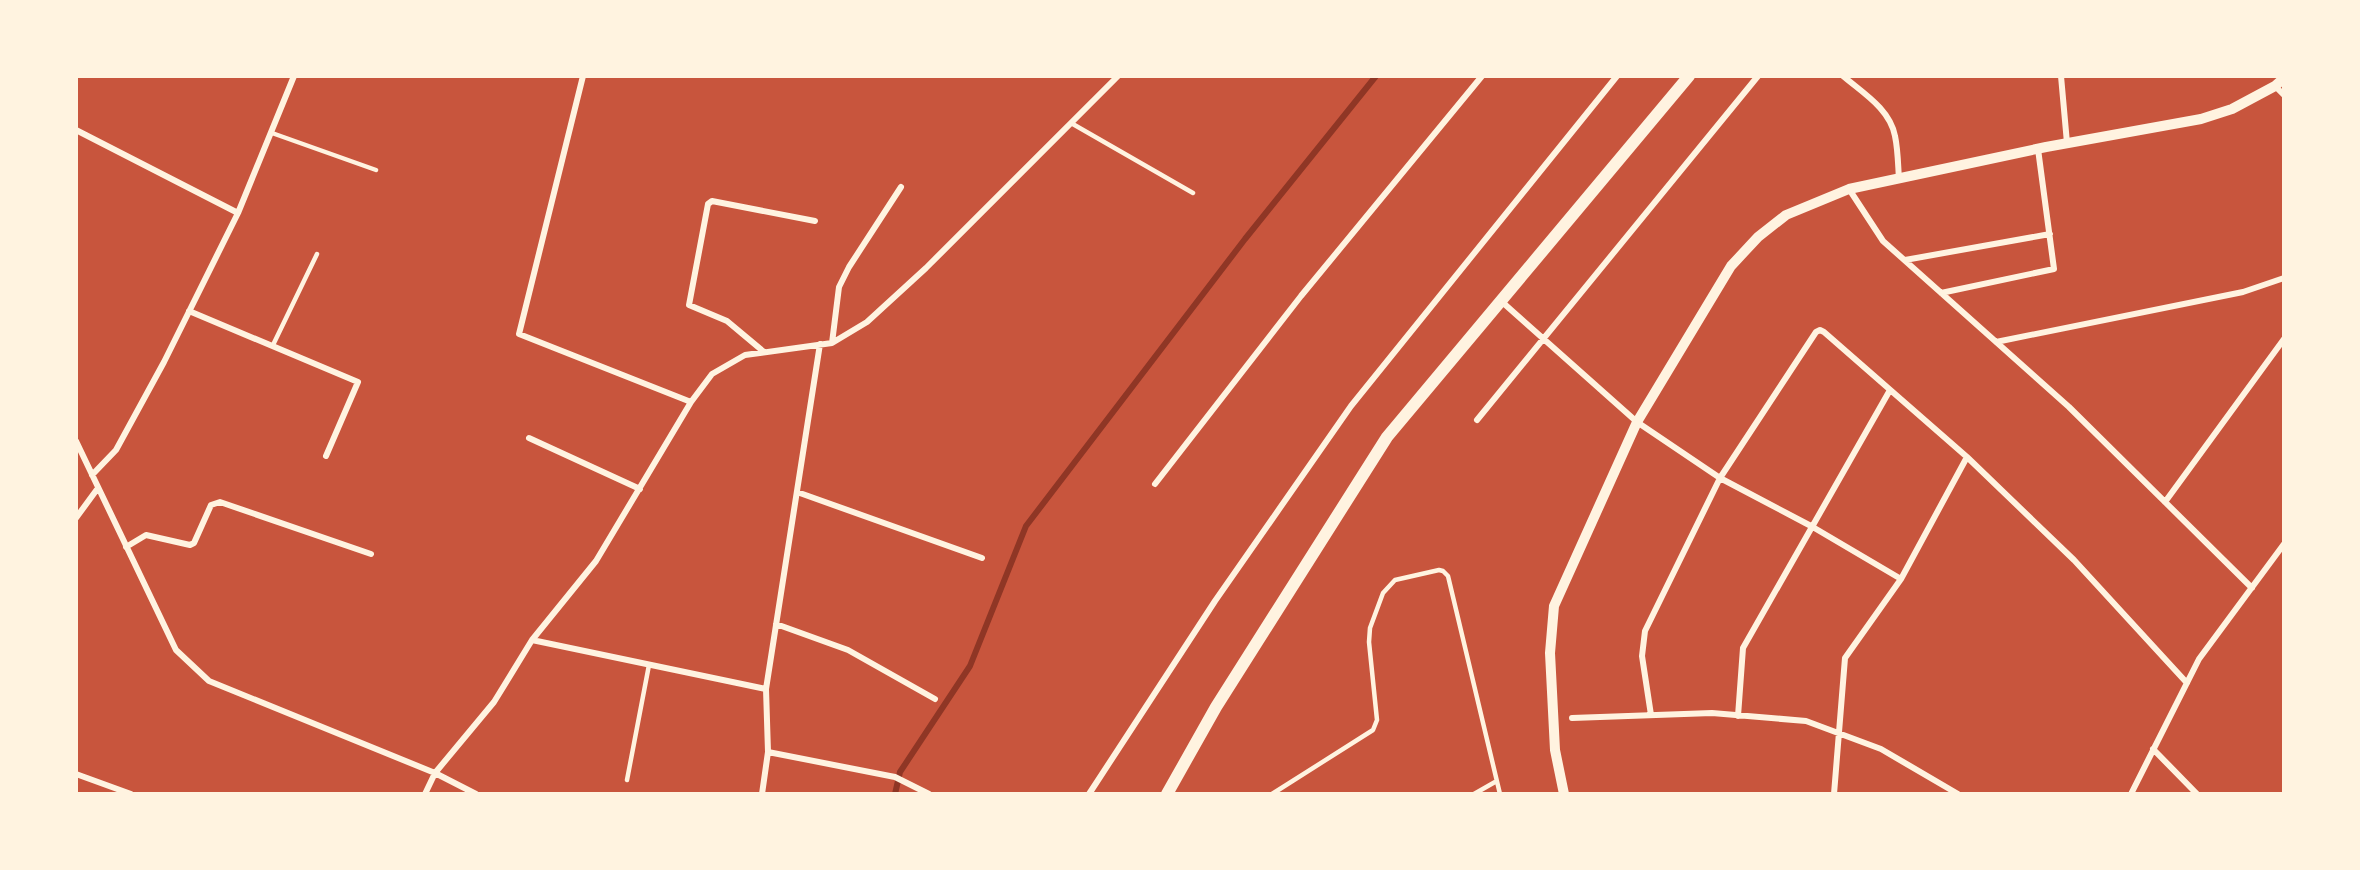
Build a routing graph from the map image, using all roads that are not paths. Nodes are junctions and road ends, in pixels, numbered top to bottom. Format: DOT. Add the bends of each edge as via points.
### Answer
graph roads {
  1 [pos="294,76"];
  2 [pos="583,76"];
  3 [pos="1118,76"];
  4 [pos="1482,76"];
  5 [pos="1617,76"];
  6 [pos="1689,76"];
  7 [pos="1758,76"];
  8 [pos="1843,76"];
  9 [pos="2061,76"];
  10 [pos="2283,78"];
  11 [pos="2275,86"];
  12 [pos="2283,95"];
  13 [pos="1071,123"];
  14 [pos="76,129"];
  15 [pos="272,133"];
  16 [pos="2067,143"];
  17 [pos="2038,149"];
  18 [pos="376,170"];
  19 [pos="1899,179"];
  20 [pos="901,187"];
  21 [pos="1849,189"];
  22 [pos="1193,193"];
  23 [pos="238,213"];
  24 [pos="815,221"];
  25 [pos="2050,234"];
  26 [pos="317,254"];
  27 [pos="1905,260"];
  28 [pos="2283,278"];
  29 [pos="1941,293"];
  30 [pos="1501,301"];
  31 [pos="189,311"];
  32 [pos="1543,339"];
  33 [pos="2283,339"];
  34 [pos="1996,342"];
  35 [pos="832,343"];
  36 [pos="820,344"];
  37 [pos="273,345"];
  38 [pos="764,352"];
  39 [pos="1890,390"];
  40 [pos="691,402"];
  41 [pos="1478,420"];
  42 [pos="1637,422"];
  43 [pos="529,438"];
  44 [pos="76,441"];
  45 [pos="326,456"];
  46 [pos="1967,457"];
  47 [pos="92,475"];
  48 [pos="1720,478"];
  49 [pos="1155,484"];
  50 [pos="98,488"];
  51 [pos="640,489"];
  52 [pos="797,492"];
  53 [pos="2165,502"];
  54 [pos="76,518"];
  55 [pos="1811,526"];
  56 [pos="2283,544"];
  57 [pos="126,547"];
  58 [pos="371,554"];
  59 [pos="981,558"];
  60 [pos="1901,579"];
  61 [pos="2252,588"];
  62 [pos="776,624"];
  63 [pos="532,640"];
  64 [pos="649,665"];
  65 [pos="2187,683"];
  66 [pos="766,689"];
  67 [pos="935,699"];
  68 [pos="1651,715"];
  69 [pos="1738,716"];
  70 [pos="1572,718"];
  71 [pos="1841,734"];
  72 [pos="2153,749"];
  73 [pos="768,752"];
  74 [pos="435,773"];
  75 [pos="76,774"];
  76 [pos="627,780"];
  77 [pos="1496,782"];
  78 [pos="131,794"];
  79 [pos="425,794"];
  80 [pos="476,794"];
  81 [pos="762,794"];
  82 [pos="929,794"];
  83 [pos="1089,794"];
  84 [pos="1167,794"];
  85 [pos="1272,794"];
  86 [pos="1474,794"];
  87 [pos="1500,794"];
  88 [pos="1564,794"];
  89 [pos="1834,794"];
  90 [pos="1958,794"];
  91 [pos="2130,794"];
  92 [pos="2197,794"];
  1 -- 15 [label="street"];
  2 -- 40 [label="street" via="519,334"];
  3 -- 13 [label="street"];
  4 -- 49 [label="street" via="1301,296"];
  5 -- 83 [label="street" via="1351,406 1215,601"];
  6 -- 30 [label="main road"];
  7 -- 32 [label="street"];
  8 -- 19 [label="street" via="1880,108 1890,122"];
  9 -- 16 [label="street"];
  10 -- 11 [label="street"];
  11 -- 12 [label="street"];
  11 -- 16 [label="street" via="2232,109 2201,118"];
  13 -- 22 [label="lane"];
  13 -- 35 [label="street" via="876,314"];
  14 -- 23 [label="street"];
  15 -- 18 [label="lane"];
  15 -- 23 [label="street"];
  16 -- 17 [label="street"];
  17 -- 19 [label="street"];
  17 -- 25 [label="street"];
  19 -- 21 [label="street"];
  20 -- 35 [label="street" via="839,287"];
  21 -- 27 [label="street" via="1883,241"];
  21 -- 42 [label="street" via="1786,215 1731,266"];
  23 -- 31 [label="street"];
  24 -- 38 [label="street" via="712,201 708,204 689,305 727,321"];
  25 -- 27 [label="street"];
  25 -- 29 [label="street" via="2055,266 2051,271"];
  26 -- 37 [label="lane"];
  27 -- 29 [label="street"];
  28 -- 34 [label="street" via="2243,292"];
  29 -- 34 [label="street"];
  30 -- 32 [label="street"];
  30 -- 84 [label="main road" via="1387,436 1216,707"];
  31 -- 37 [label="street"];
  31 -- 47 [label="street" via="116,450"];
  32 -- 41 [label="street"];
  32 -- 42 [label="street"];
  33 -- 53 [label="street"];
  34 -- 53 [label="street"];
  35 -- 36 [label="street"];
  36 -- 38 [label="street"];
  36 -- 52 [label="street"];
  37 -- 45 [label="street" via="358,382"];
  38 -- 40 [label="street" via="745,355 712,374"];
  39 -- 46 [label="street"];
  39 -- 48 [label="street" via="1820,330 1816,332"];
  39 -- 55 [label="street"];
  40 -- 51 [label="street"];
  42 -- 48 [label="street"];
  42 -- 88 [label="street" via="1554,606 1550,653 1555,750"];
  43 -- 51 [label="street"];
  44 -- 47 [label="street"];
  46 -- 60 [label="street"];
  46 -- 65 [label="street" via="2074,560"];
  47 -- 50 [label="street"];
  48 -- 55 [label="street"];
  48 -- 68 [label="street" via="1645,631 1642,656"];
  50 -- 54 [label="street"];
  50 -- 57 [label="street"];
  51 -- 63 [label="street" via="596,561"];
  52 -- 59 [label="street"];
  52 -- 62 [label="street"];
  53 -- 61 [label="street"];
  55 -- 60 [label="street"];
  55 -- 69 [label="street" via="1743,648"];
  56 -- 61 [label="street"];
  57 -- 58 [label="street" via="146,535 190,545 211,505 219,502"];
  57 -- 74 [label="street" via="176,650 209,681"];
  60 -- 71 [label="street" via="1845,658"];
  61 -- 65 [label="street" via="2199,659"];
  62 -- 66 [label="street"];
  62 -- 67 [label="street" via="848,650"];
  63 -- 64 [label="street"];
  63 -- 74 [label="street" via="494,702"];
  64 -- 66 [label="street"];
  64 -- 76 [label="lane"];
  65 -- 72 [label="street"];
  66 -- 73 [label="street"];
  68 -- 69 [label="street"];
  68 -- 70 [label="street"];
  69 -- 71 [label="street" via="1806,721"];
  71 -- 89 [label="street"];
  71 -- 90 [label="street" via="1881,749"];
  72 -- 91 [label="street"];
  72 -- 92 [label="street"];
  73 -- 81 [label="street"];
  73 -- 82 [label="street" via="895,777"];
  74 -- 79 [label="street"];
  74 -- 80 [label="street"];
  75 -- 78 [label="street"];
  77 -- 85 [label="lane" via="1448,576 1439,570 1395,580 1383,593 1370,628 1377,720 1373,730"];
  77 -- 86 [label="lane"];
  77 -- 87 [label="lane"];
}
